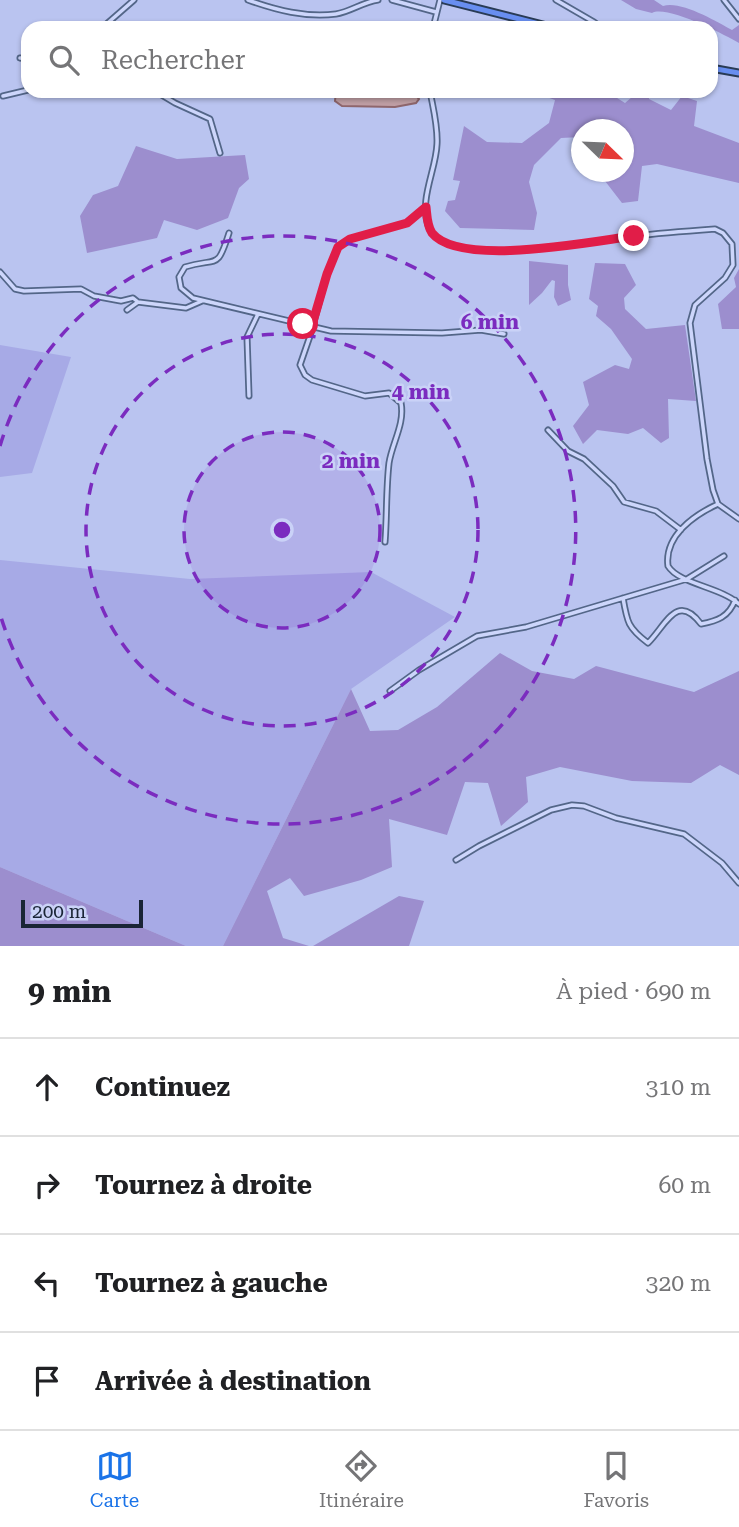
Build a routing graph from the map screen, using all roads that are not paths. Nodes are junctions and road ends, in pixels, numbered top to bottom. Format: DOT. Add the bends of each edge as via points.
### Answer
graph roads {
  1 [pos="134,0"];
  2 [pos="248,0"];
  3 [pos="378,0"];
  4 [pos="392,0"];
  5 [pos="442,0"];
  6 [pos="556,0"];
  7 [pos="724,0"];
  8 [pos="436,12"];
  9 [pos="739,19"];
  10 [pos="110,21"];
  11 [pos="434,21"];
  12 [pos="527,21"];
  13 [pos="592,21"];
  14 [pos="718,69"];
  15 [pos="739,73"];
  16 [pos="21,92"];
  17 [pos="3,96"];
  18 [pos="169,98"];
  19 [pos="431,98"];
  20 [pos="220,153"];
  21 [pos="426,207"];
  22 [pos="229,233"];
  23 [pos="0,272"];
  24 [pos="202,301"];
  25 [pos="138,302"];
  26 [pos="127,310"];
  27 [pos="258,314"];
  28 [pos="312,325"];
  29 [pos="504,334"];
  30 [pos="249,396"];
  31 [pos="548,430"];
  32 [pos="718,504"];
  33 [pos="739,519"];
  34 [pos="681,530"];
  35 [pos="385,542"];
  36 [pos="724,556"];
  37 [pos="687,579"];
  38 [pos="622,598"];
  39 [pos="737,602"];
  40 [pos="390,691"];
  41 [pos="456,860"];
  42 [pos="739,883"];
  1 -- 10 [label="street"];
  2 -- 3 [label="street" via="307,15 336,14"];
  4 -- 8 [label="street"];
  5 -- 8 [label="street"];
  5 -- 12 [label="highway"];
  6 -- 13 [label="street"];
  7 -- 9 [label="street"];
  8 -- 11 [label="street"];
  14 -- 15 [label="highway"];
  16 -- 17 [label="street"];
  18 -- 20 [label="street" via="210,119"];
  19 -- 21 [label="street" via="437,142"];
  21 -- 28 [label="street" via="407,223 350,239 338,247"];
  21 -- 32 [label="street" via="429,228 439,239 495,252 715,229 723,233 732,244 733,265 690,316 707,459"];
  22 -- 24 [label="street" via="217,261 185,267 178,277 181,288"];
  23 -- 25 [label="street" via="15,289 24,291 81,289 94,296"];
  24 -- 25 [label="street" via="186,308"];
  24 -- 27 [label="street"];
  25 -- 26 [label="street"];
  27 -- 28 [label="street"];
  27 -- 30 [label="street" via="247,337"];
  28 -- 29 [label="street" via="339,332 481,330"];
  28 -- 35 [label="street" via="300,365 305,375 365,396 389,393 401,403 389,467"];
  31 -- 34 [label="street" via="568,452 584,459 613,486 624,502 656,511"];
  32 -- 33 [label="street"];
  32 -- 34 [label="street"];
  34 -- 37 [label="street" via="667,559 671,571"];
  36 -- 37 [label="street"];
  37 -- 38 [label="street"];
  37 -- 39 [label="street"];
  38 -- 39 [label="street" via="628,623 648,643 669,615 682,610 692,613 701,624 719,621"];
  38 -- 40 [label="street" via="526,627 477,636"];
  41 -- 42 [label="street" via="551,810 579,805 689,837"];
}
